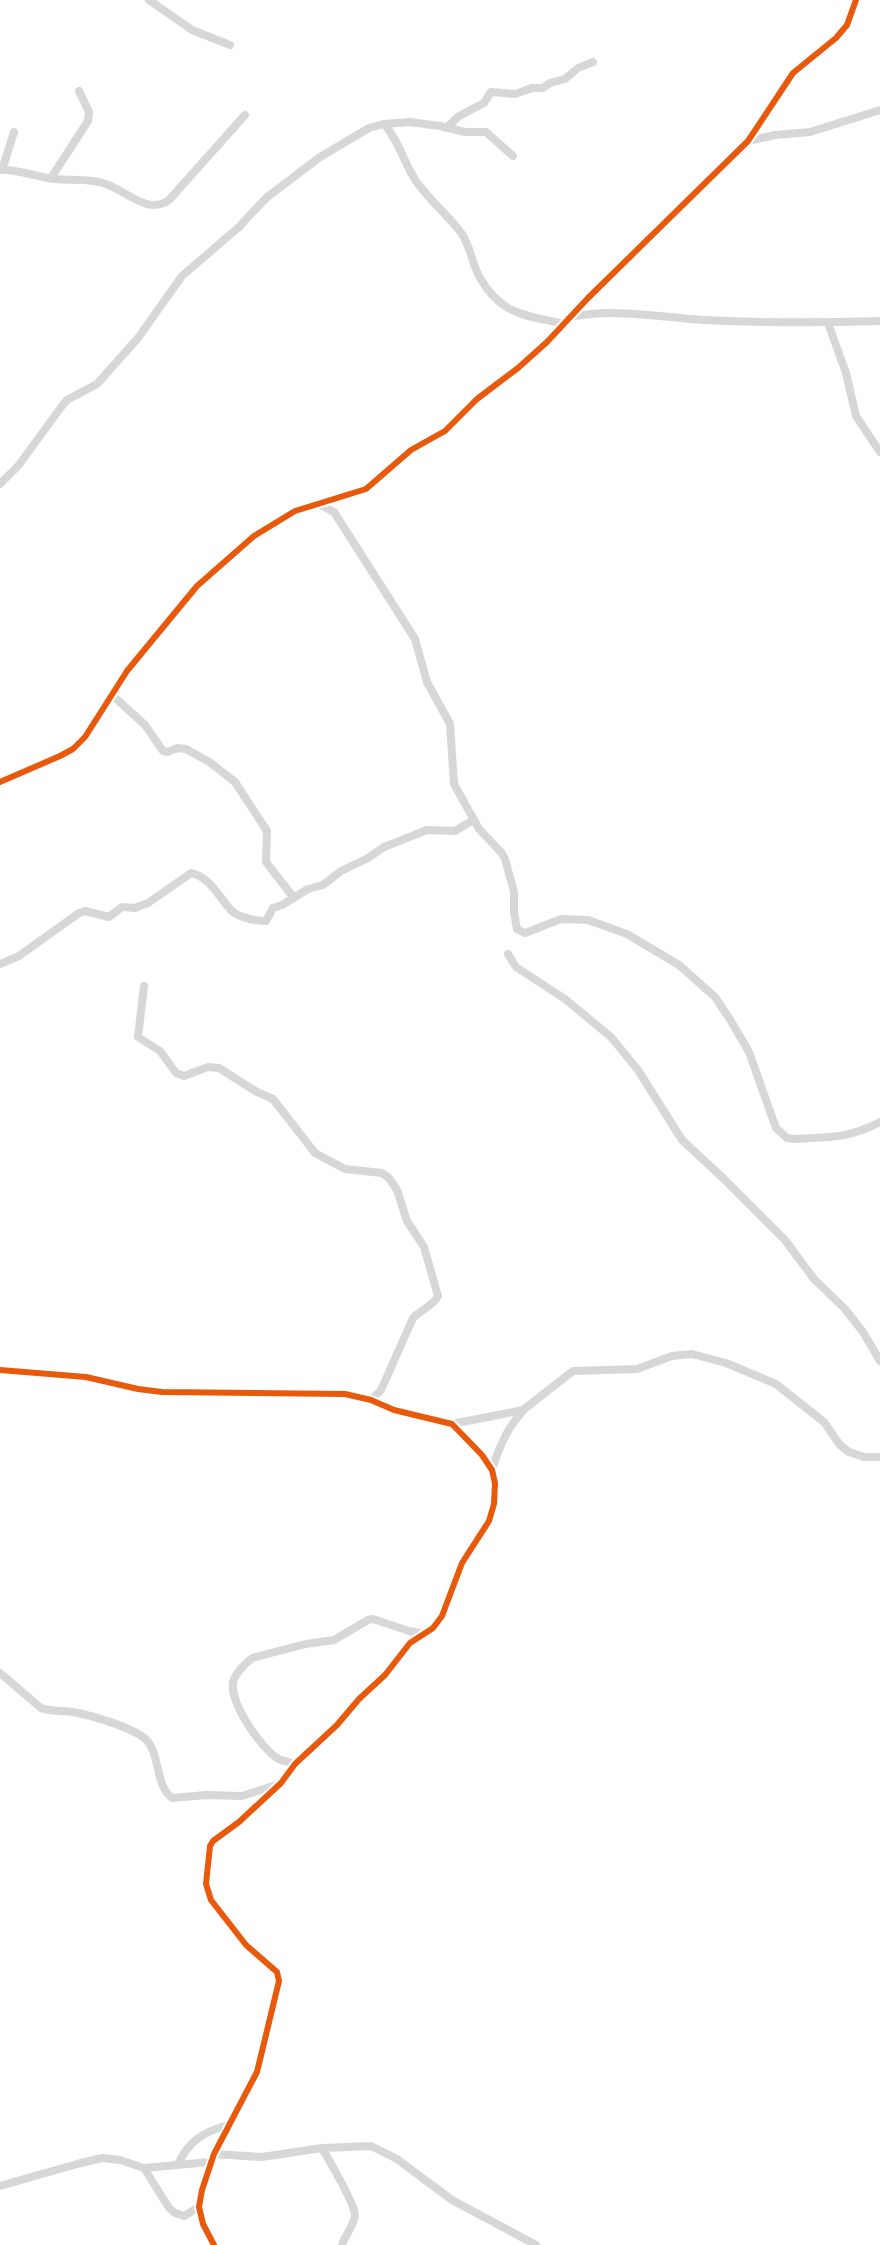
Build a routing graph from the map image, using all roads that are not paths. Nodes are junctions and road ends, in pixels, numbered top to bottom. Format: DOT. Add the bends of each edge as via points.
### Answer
graph roads {
  1 [pos="149,0"];
  2 [pos="856,0"];
  3 [pos="230,45"];
  4 [pos="592,62"];
  5 [pos="79,91"];
  6 [pos="880,110"];
  7 [pos="245,115"];
  8 [pos="384,124"];
  9 [pos="446,128"];
  10 [pos="14,132"];
  11 [pos="748,141"];
  12 [pos="513,156"];
  13 [pos="1,170"];
  14 [pos="51,178"];
  15 [pos="566,321"];
  16 [pos="880,321"];
  17 [pos="828,323"];
  18 [pos="880,452"];
  19 [pos="0,484"];
  20 [pos="317,503"];
  21 [pos="112,695"];
  22 [pos="0,782"];
  23 [pos="473,820"];
  24 [pos="294,898"];
  25 [pos="508,954"];
  26 [pos="0,964"];
  27 [pos="144,986"];
  28 [pos="880,1122"];
  29 [pos="880,1360"];
  30 [pos="0,1370"];
  31 [pos="371,1400"];
  32 [pos="523,1410"];
  33 [pos="452,1424"];
  34 [pos="880,1457"];
  35 [pos="492,1470"];
  36 [pos="425,1634"];
  37 [pos="0,1673"];
  38 [pos="295,1764"];
  39 [pos="281,1784"];
  40 [pos="228,2125"];
  41 [pos="322,2148"];
  42 [pos="214,2154"];
  43 [pos="210,2162"];
  44 [pos="178,2164"];
  45 [pos="144,2168"];
  46 [pos="0,2186"];
  47 [pos="199,2207"];
  48 [pos="214,2245"];
  49 [pos="342,2245"];
  50 [pos="536,2245"];
  1 -- 3 [label="street" via="192,30"];
  2 -- 11 [label="street" via="847,25 836,39 793,73"];
  4 -- 9 [label="street" via="543,88 515,94 491,92 484,103"];
  5 -- 14 [label="street" via="89,112 88,121"];
  6 -- 11 [label="street" via="810,132"];
  7 -- 14 [label="street" via="169,200 159,206 149,206 105,183"];
  8 -- 9 [label="street" via="410,122"];
  8 -- 15 [label="street" via="397,140 414,178 468,242 480,278 502,305 516,313"];
  8 -- 19 [label="street" via="369,128 320,157 266,198 182,276 138,338 97,384 62,406"];
  9 -- 12 [label="street" via="486,132"];
  10 -- 13 [label="street"];
  11 -- 15 [label="street"];
  13 -- 14 [label="street"];
  15 -- 17 [label="street" via="599,313 625,313 738,322"];
  15 -- 20 [label="street" via="451,426 411,450 366,489"];
  16 -- 17 [label="street"];
  17 -- 18 [label="street" via="856,416"];
  20 -- 21 [label="street" via="273,523 214,570 150,643"];
  20 -- 23 [label="street" via="334,512 415,639 427,682 450,724 454,784"];
  21 -- 22 [label="street" via="73,749"];
  21 -- 24 [label="street" via="145,725 163,751 186,749 235,782 267,831 266,862"];
  23 -- 24 [label="street" via="455,831 427,830 384,847"];
  23 -- 28 [label="street" via="505,859 514,892 514,922 521,932 532,932 561,919 603,925 627,934 679,965 715,997 749,1053 780,1132 794,1139 844,1137"];
  24 -- 26 [label="street" via="272,909 266,921 256,920 235,914 212,888 191,873 140,907 123,907 109,917 79,913 19,956"];
  25 -- 29 [label="street" via="516,968 565,999 611,1037 638,1070 682,1140 785,1240 814,1279 845,1309"];
  27 -- 31 [label="street" via="138,1037 160,1051 176,1073 184,1076 208,1067 219,1068 273,1100 315,1154 345,1169 382,1173 397,1190 407,1221 424,1247 438,1296 414,1318 381,1390"];
  30 -- 31 [label="street" via="86,1377 162,1392 345,1394"];
  31 -- 33 [label="street" via="394,1410"];
  32 -- 33 [label="street"];
  32 -- 34 [label="street" via="573,1371 637,1369 692,1354 776,1384 824,1422 849,1452"];
  32 -- 35 [label="street" via="506,1433"];
  33 -- 35 [label="street"];
  35 -- 36 [label="street" via="494,1504 489,1521 462,1563 441,1616"];
  36 -- 38 [label="street" via="410,1643 385,1675"];
  36 -- 38 [label="street" via="373,1619 334,1641 306,1644 252,1658 247,1663 234,1680 233,1697 248,1725 271,1753"];
  37 -- 39 [label="street" via="41,1708 107,1721 146,1739 164,1788 172,1798 242,1796"];
  38 -- 39 [label="street"];
  39 -- 40 [label="street" via="213,1841 209,1849 206,1884 211,1900 246,1945 279,1976 257,2072"];
  40 -- 42 [label="street"];
  40 -- 44 [label="street" via="210,2130 186,2147"];
  41 -- 42 [label="street" via="262,2157"];
  41 -- 49 [label="street" via="354,2206 353,2224"];
  41 -- 50 [label="street" via="371,2146 397,2159 452,2200"];
  42 -- 43 [label="street"];
  43 -- 44 [label="street"];
  43 -- 47 [label="street"];
  44 -- 45 [label="street"];
  45 -- 46 [label="street" via="102,2158"];
  45 -- 47 [label="street" via="175,2213 184,2216"];
  47 -- 48 [label="street"];
}
